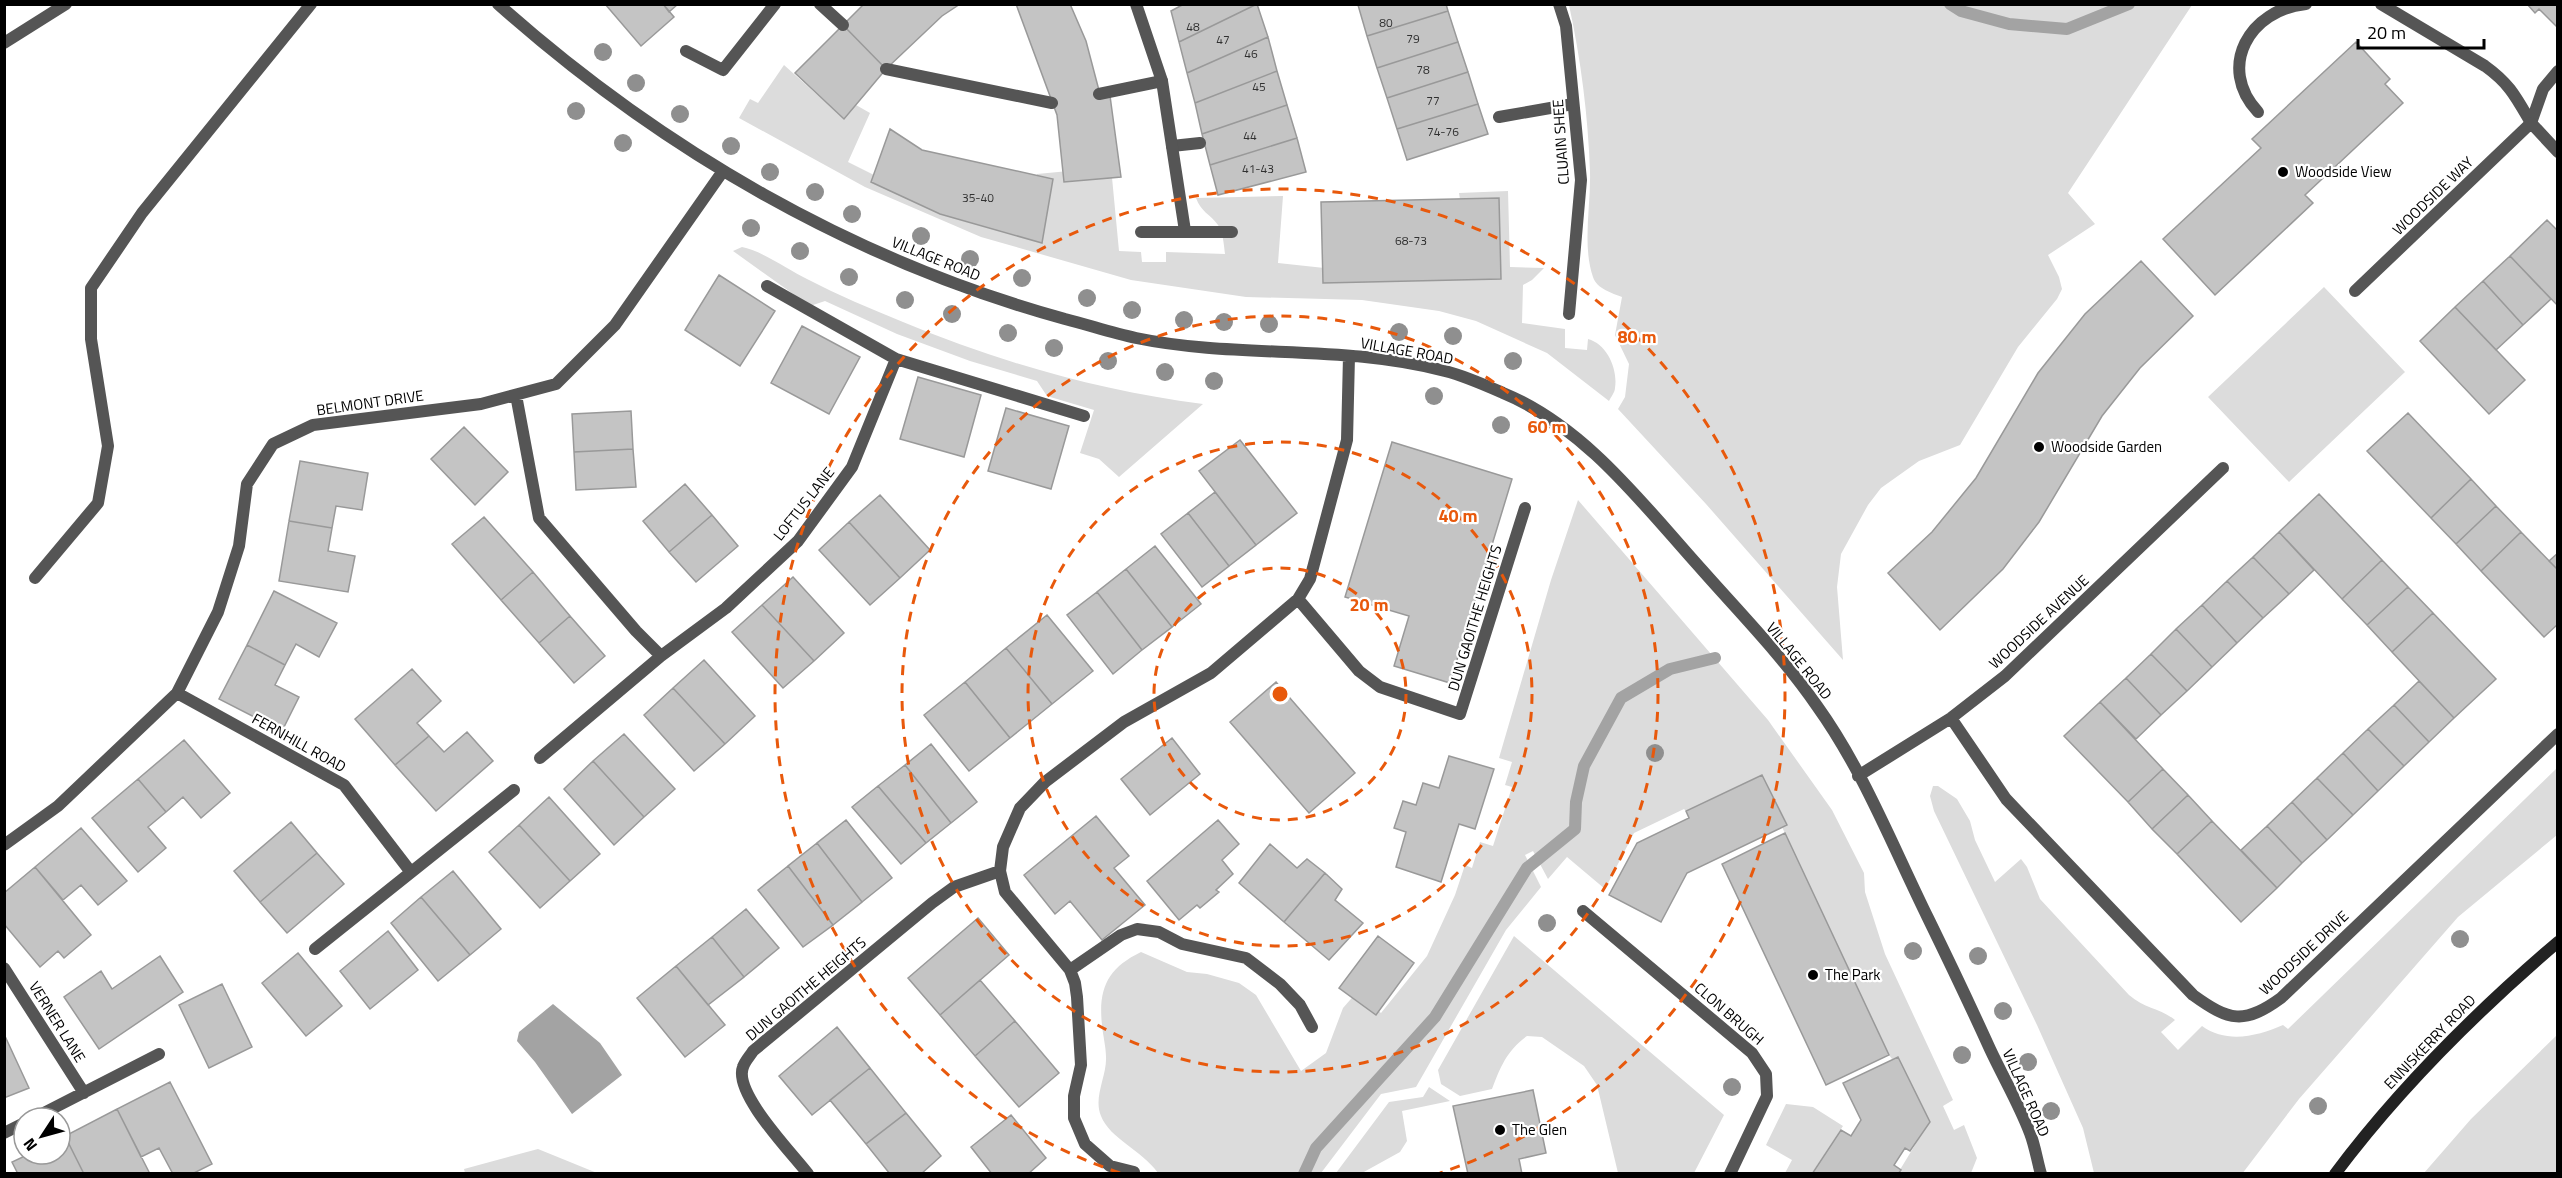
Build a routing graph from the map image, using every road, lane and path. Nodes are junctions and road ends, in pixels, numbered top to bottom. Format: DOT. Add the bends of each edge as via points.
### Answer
graph roads {
  1 [pos="66,4"];
  2 [pos="311,4"];
  3 [pos="498,4"];
  4 [pos="775,4"];
  5 [pos="820,4"];
  6 [pos="1136,4"];
  7 [pos="1559,4"];
  8 [pos="2306,4"];
  9 [pos="2380,4"];
  10 [pos="843,25"];
  11 [pos="4,43"];
  12 [pos="686,51"];
  13 [pos="886,69"];
  14 [pos="2558,71"];
  15 [pos="1162,81"];
  16 [pos="1099,94"];
  17 [pos="1052,103"];
  18 [pos="1573,104"];
  19 [pos="2258,111"];
  20 [pos="1499,117"];
  21 [pos="2531,123"];
  22 [pos="1200,143"];
  23 [pos="1172,146"];
  24 [pos="2558,152"];
  25 [pos="723,171"];
  26 [pos="1185,231"];
  27 [pos="1141,232"];
  28 [pos="1232,232"];
  29 [pos="767,286"];
  30 [pos="2355,291"];
  31 [pos="1569,315"];
  32 [pos="1349,356"];
  33 [pos="896,359"];
  34 [pos="516,395"];
  35 [pos="1084,416"];
  36 [pos="2223,468"];
  37 [pos="1525,507"];
  38 [pos="34,578"];
  39 [pos="1298,599"];
  40 [pos="661,656"];
  41 [pos="177,693"];
  42 [pos="1951,718"];
  43 [pos="2558,734"];
  44 [pos="540,758"];
  45 [pos="1858,776"];
  46 [pos="514,790"];
  47 [pos="4,845"];
  48 [pos="410,871"];
  49 [pos="1000,871"];
  50 [pos="1583,912"];
  51 [pos="2558,942"];
  52 [pos="315,949"];
  53 [pos="4,968"];
  54 [pos="1070,970"];
  55 [pos="1312,1027"];
  56 [pos="159,1054"];
  57 [pos="84,1093"];
  58 [pos="58,1106"];
  59 [pos="1134,1172"];
  60 [pos="808,1173"];
  61 [pos="1730,1173"];
  62 [pos="2041,1173"];
  63 [pos="2335,1173"];
  1 -- 11 [label="street"];
  2 -- 38 [label="street" via="142,213 91,288 91,339 108,446 99,503"];
  3 -- 25 [label="street, VILLAGE ROAD" via="630,110"];
  4 -- 12 [label="street" via="723,70"];
  5 -- 10 [label="street"];
  6 -- 15 [label="street"];
  7 -- 18 [label="street, CLUAIN SHEE" via="1566,26"];
  8 -- 19 [label="street" via="2278,10 2259,23 2242,49 2237,72 2241,88"];
  9 -- 21 [label="street" via="2499,76 2511,88"];
  13 -- 17 [label="street"];
  14 -- 21 [label="street" via="2543,89"];
  15 -- 16 [label="street"];
  15 -- 23 [label="street"];
  18 -- 20 [label="street"];
  18 -- 31 [label="street, CLUAIN SHEE" via="1581,180"];
  21 -- 24 [label="street"];
  21 -- 30 [label="street, WOODSIDE WAY"];
  22 -- 23 [label="street"];
  23 -- 26 [label="street"];
  25 -- 32 [label="street, VILLAGE ROAD" via="875,251 1006,303 1134,338 1191,347"];
  25 -- 34 [label="street, BELMONT DRIVE" via="615,325 556,384"];
  26 -- 27 [label="street"];
  26 -- 28 [label="street"];
  29 -- 33 [label="street"];
  32 -- 39 [label="street" via="1347,440 1310,579"];
  32 -- 45 [label="street, VILLAGE ROAD" via="1446,371 1510,396 1582,443 1633,493 1758,632 1817,706"];
  33 -- 35 [label="street"];
  33 -- 40 [label="street, LOFTUS LANE" via="852,467 798,541 726,608"];
  34 -- 40 [label="street" via="539,518"];
  34 -- 41 [label="street, BELMONT DRIVE" via="481,404 313,425 273,444 247,484 239,546 218,612"];
  36 -- 42 [label="street, WOODSIDE AVENUE" via="2005,676"];
  37 -- 39 [label="street, DUN GAOITHE HEIGHTS" via="1460,714 1380,687 1359,671"];
  39 -- 49 [label="street" via="1211,673 1124,722 1045,782 1020,808 1004,847"];
  40 -- 44 [label="street, LOFTUS LANE"];
  41 -- 47 [label="street, BELMONT DRIVE" via="58,807"];
  41 -- 48 [label="street, FERNHILL ROAD" via="344,785"];
  42 -- 43 [label="street, WOODSIDE DRIVE" via="2006,799 2185,986 2213,1010 2236,1017 2259,1013 2281,998"];
  42 -- 45 [label="street, WOODSIDE AVENUE"];
  45 -- 62 [label="street, VILLAGE ROAD" via="2030,1134"];
  46 -- 48 [label="street"];
  48 -- 52 [label="street"];
  49 -- 54 [label="street" via="1005,892"];
  49 -- 60 [label="street, DUN GAOITHE HEIGHTS" via="954,887 932,903 753,1051 742,1068 743,1087 754,1105"];
  50 -- 61 [label="street, CLON BRUGH" via="1752,1053 1766,1074 1767,1096"];
  51 -- 63 [label="main road, ENNISKERRY ROAD" via="2436,1053"];
  53 -- 57 [label="street, VERNER LANE"];
  54 -- 55 [label="street" via="1121,935 1137,929 1159,932 1182,944 1246,958 1280,984 1300,1005"];
  54 -- 59 [label="street" via="1076,983 1081,1065 1074,1118 1086,1144 1110,1166"];
  56 -- 57 [label="street"];
  57 -- 58 [label="street"];
}
